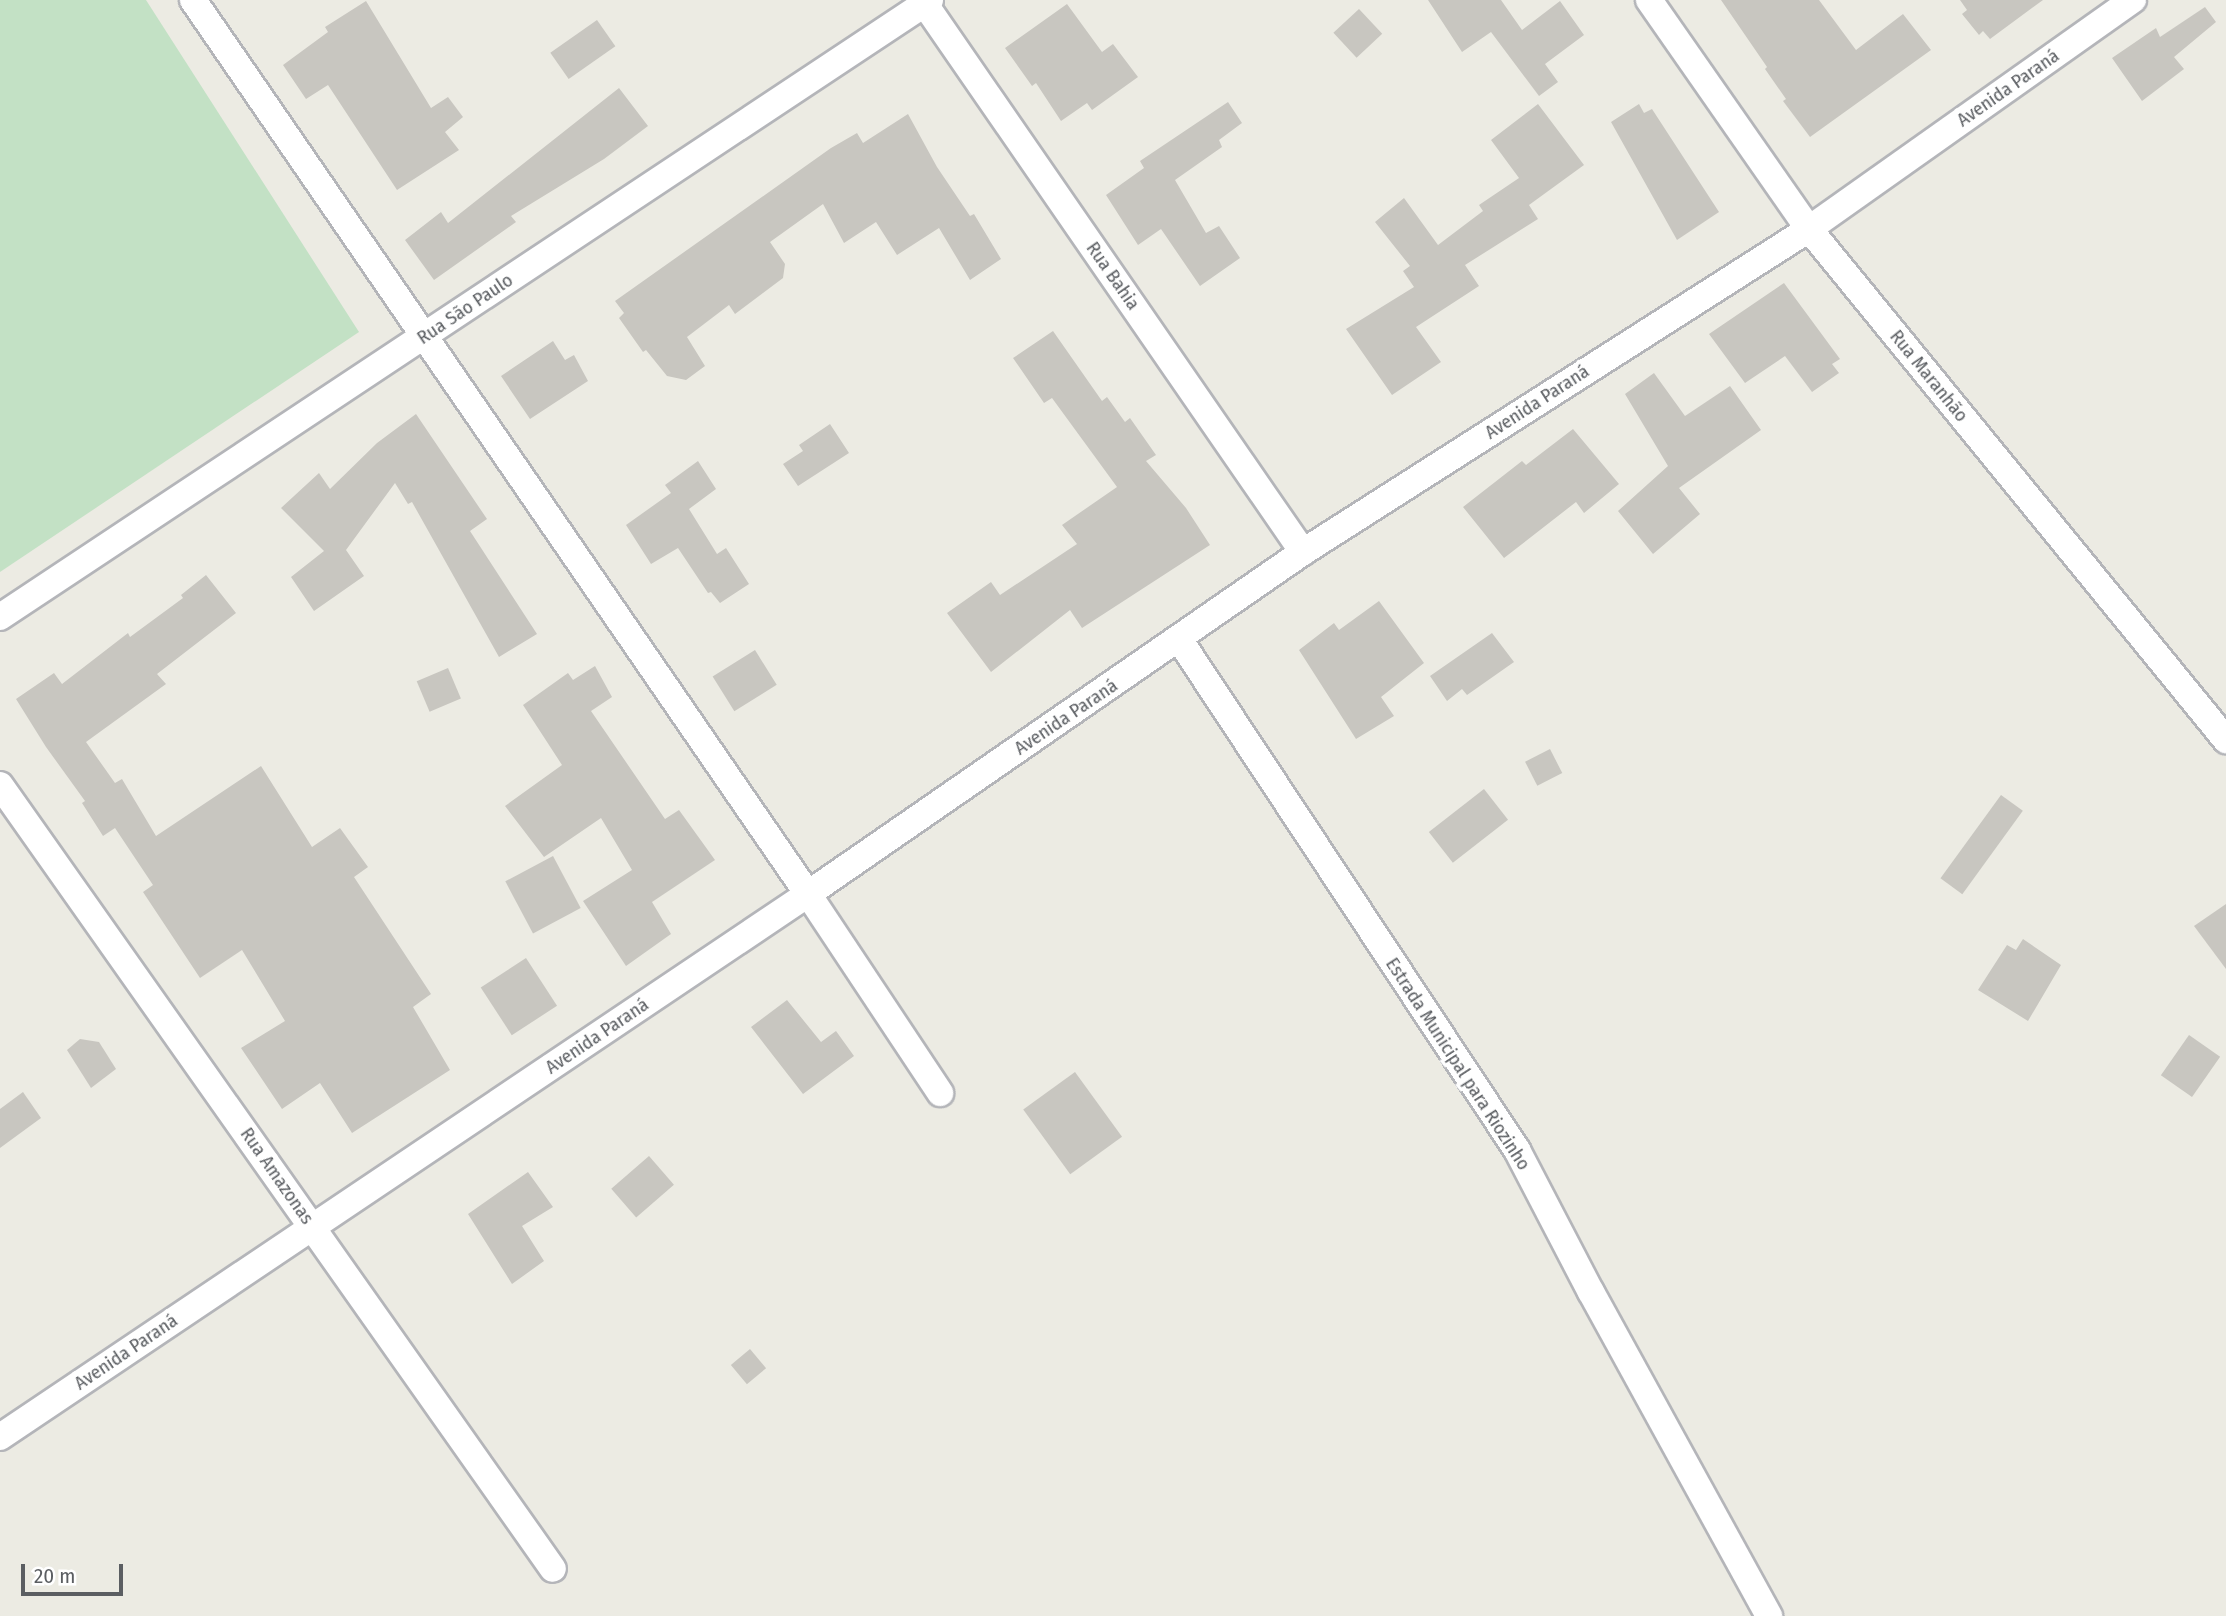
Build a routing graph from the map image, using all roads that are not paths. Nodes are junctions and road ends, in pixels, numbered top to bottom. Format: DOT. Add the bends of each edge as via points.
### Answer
graph roads {
  1 [pos="193,0"];
  2 [pos="1649,0"];
  3 [pos="2133,0"];
  4 [pos="926,1"];
  5 [pos="1809,229"];
  6 [pos="424,336"];
  7 [pos="1303,552"];
  8 [pos="0,618"];
  9 [pos="1179,639"];
  10 [pos="2226,740"];
  11 [pos="0,785"];
  12 [pos="808,894"];
  13 [pos="940,1093"];
  14 [pos="313,1227"];
  15 [pos="0,1437"];
  16 [pos="553,1569"];
  17 [pos="1769,1616"];
  1 -- 6 [label="street"];
  2 -- 5 [label="street, Rua Maranhão"];
  3 -- 5 [label="street, Avenida Paraná"];
  4 -- 6 [label="street, Rua São Paulo"];
  4 -- 7 [label="street, Rua Bahia"];
  5 -- 7 [label="street, Avenida Paraná"];
  5 -- 10 [label="street, Rua Maranhão"];
  6 -- 8 [label="street, Rua São Paulo"];
  6 -- 12 [label="street"];
  7 -- 9 [label="street, Avenida Paraná"];
  9 -- 12 [label="street, Avenida Paraná"];
  9 -- 17 [label="street, Estrada Municipal para Riozinho" via="1517,1150"];
  11 -- 14 [label="street, Rua Amazonas"];
  12 -- 13 [label="street"];
  12 -- 14 [label="street, Avenida Paraná"];
  14 -- 15 [label="street, Avenida Paraná"];
  14 -- 16 [label="street, Rua Amazonas"];
}
